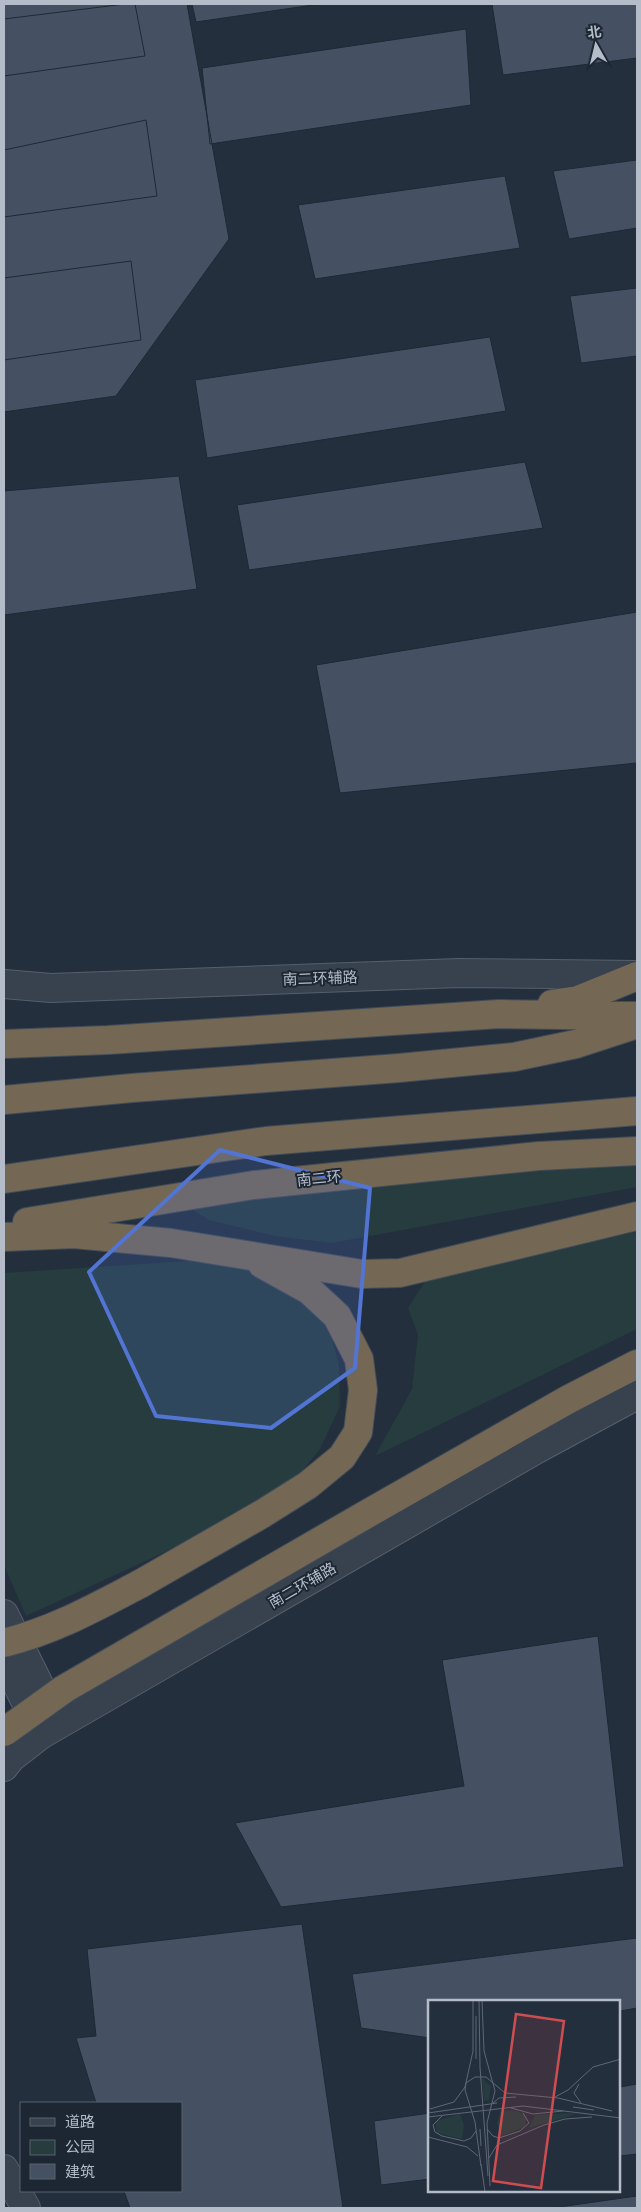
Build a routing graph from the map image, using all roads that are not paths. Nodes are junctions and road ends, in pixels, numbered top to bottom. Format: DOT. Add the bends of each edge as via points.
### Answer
graph roads {
  1 [pos="637,975"];
  2 [pos="4,984"];
  3 [pos="499,1014"];
  4 [pos="637,1016"];
  5 [pos="637,1024"];
  6 [pos="4,1044"];
  7 [pos="4,1100"];
  8 [pos="637,1111"];
  9 [pos="637,1151"];
  10 [pos="4,1180"];
  11 [pos="637,1216"];
  12 [pos="4,1226"];
  13 [pos="4,1237"];
  14 [pos="248,1256"];
  15 [pos="637,1364"];
  16 [pos="637,1394"];
  17 [pos="4,1614"];
  18 [pos="4,1643"];
  19 [pos="4,1658"];
  20 [pos="51,1730"];
  21 [pos="4,1732"];
  22 [pos="4,1767"];
  23 [pos="4,2169"];
  24 [pos="4,2190"];
  25 [pos="8,2208"];
  26 [pos="26,2208"];
  1 -- 2 [label="street, 南二环辅路" via="459,973 51,988"];
  1 -- 3 [label="highway" via="578,1000"];
  3 -- 4 [label="highway"];
  3 -- 6 [label="highway" via="99,1041"];
  5 -- 7 [label="highway" via="576,1044 514,1057"];
  8 -- 10 [label="highway" via="266,1142"];
  9 -- 12 [label="highway, 南二环" via="539,1156 254,1184"];
  11 -- 14 [label="highway" via="400,1273 362,1274"];
  13 -- 14 [label="highway" via="74,1234 171,1243"];
  14 -- 18 [label="highway, bridge" via="309,1290 337,1316 359,1359 363,1390 358,1432 342,1457 308,1485 262,1514 86,1613 38,1634"];
  15 -- 21 [label="highway, bridge" via="569,1399 64,1690"];
  16 -- 20 [label="street, 南二环辅路"];
  17 -- 20 [label="street"];
  19 -- 20 [label="street"];
  20 -- 22 [label="street, 南二环辅路" via="11,1758"];
  23 -- 26 [label="street"];
  24 -- 25 [label="street"];
}
